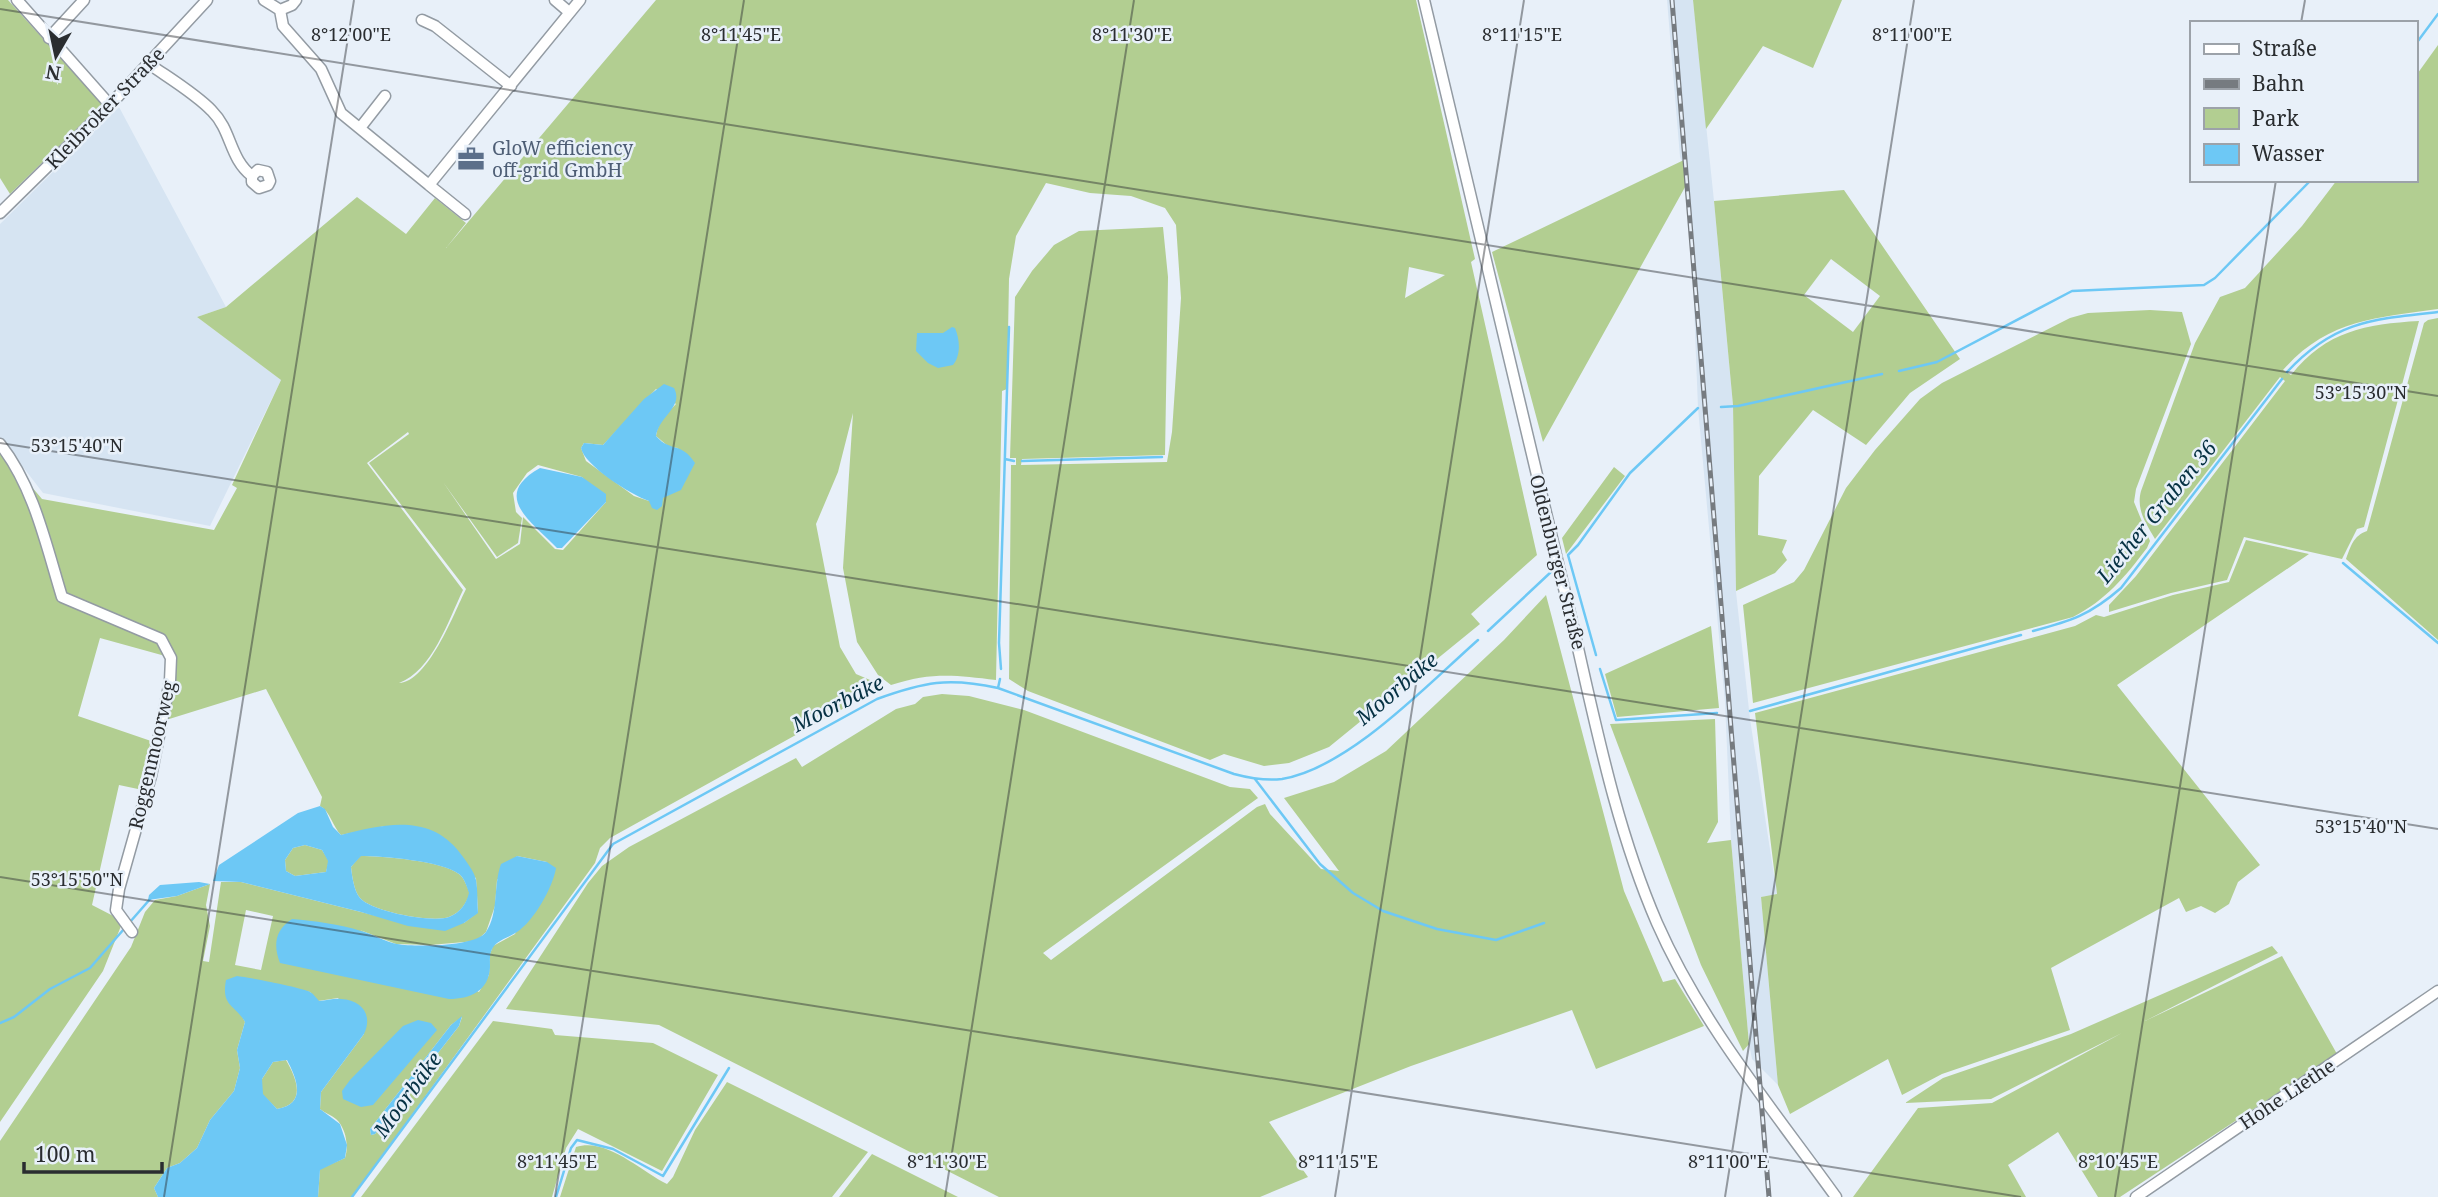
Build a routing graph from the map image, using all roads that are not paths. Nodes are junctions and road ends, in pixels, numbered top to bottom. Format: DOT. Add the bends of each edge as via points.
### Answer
graph roads {
  1 [pos="17,0"];
  2 [pos="84,0"];
  3 [pos="207,0"];
  4 [pos="264,0"];
  5 [pos="296,0"];
  6 [pos="555,0"];
  7 [pos="580,0"];
  8 [pos="1424,0"];
  9 [pos="281,10"];
  10 [pos="569,12"];
  11 [pos="422,20"];
  12 [pos="49,38"];
  13 [pos="149,64"];
  14 [pos="511,86"];
  15 [pos="385,96"];
  16 [pos="110,105"];
  17 [pos="360,128"];
  18 [pos="253,176"];
  19 [pos="429,185"];
  20 [pos="0,214"];
  21 [pos="465,214"];
  22 [pos="0,444"];
  23 [pos="132,932"];
  24 [pos="2438,991"];
  25 [pos="1836,1197"];
  26 [pos="2136,1197"];
  1 -- 12 [label="street"];
  2 -- 12 [label="street"];
  3 -- 13 [label="street, Kleibroker Straße"];
  4 -- 9 [label="street"];
  5 -- 9 [label="street"];
  6 -- 10 [label="street"];
  7 -- 10 [label="street"];
  8 -- 25 [label="street, Oldenburger Straße" via="1628,844 1682,973 1762,1097"];
  9 -- 17 [label="street" via="283,26 321,69 341,113"];
  10 -- 14 [label="street"];
  11 -- 14 [label="street"];
  12 -- 16 [label="street"];
  13 -- 16 [label="street, Kleibroker Straße"];
  13 -- 18 [label="street" via="212,111 240,166"];
  14 -- 19 [label="street"];
  15 -- 17 [label="street"];
  16 -- 20 [label="street, Kleibroker Straße"];
  17 -- 19 [label="street"];
  19 -- 21 [label="street"];
  22 -- 23 [label="street, Roggenmoorweg" via="37,515 62,597 161,639 172,658 151,776 119,889 116,910"];
  24 -- 26 [label="street, Hohe Liethe"];
}
